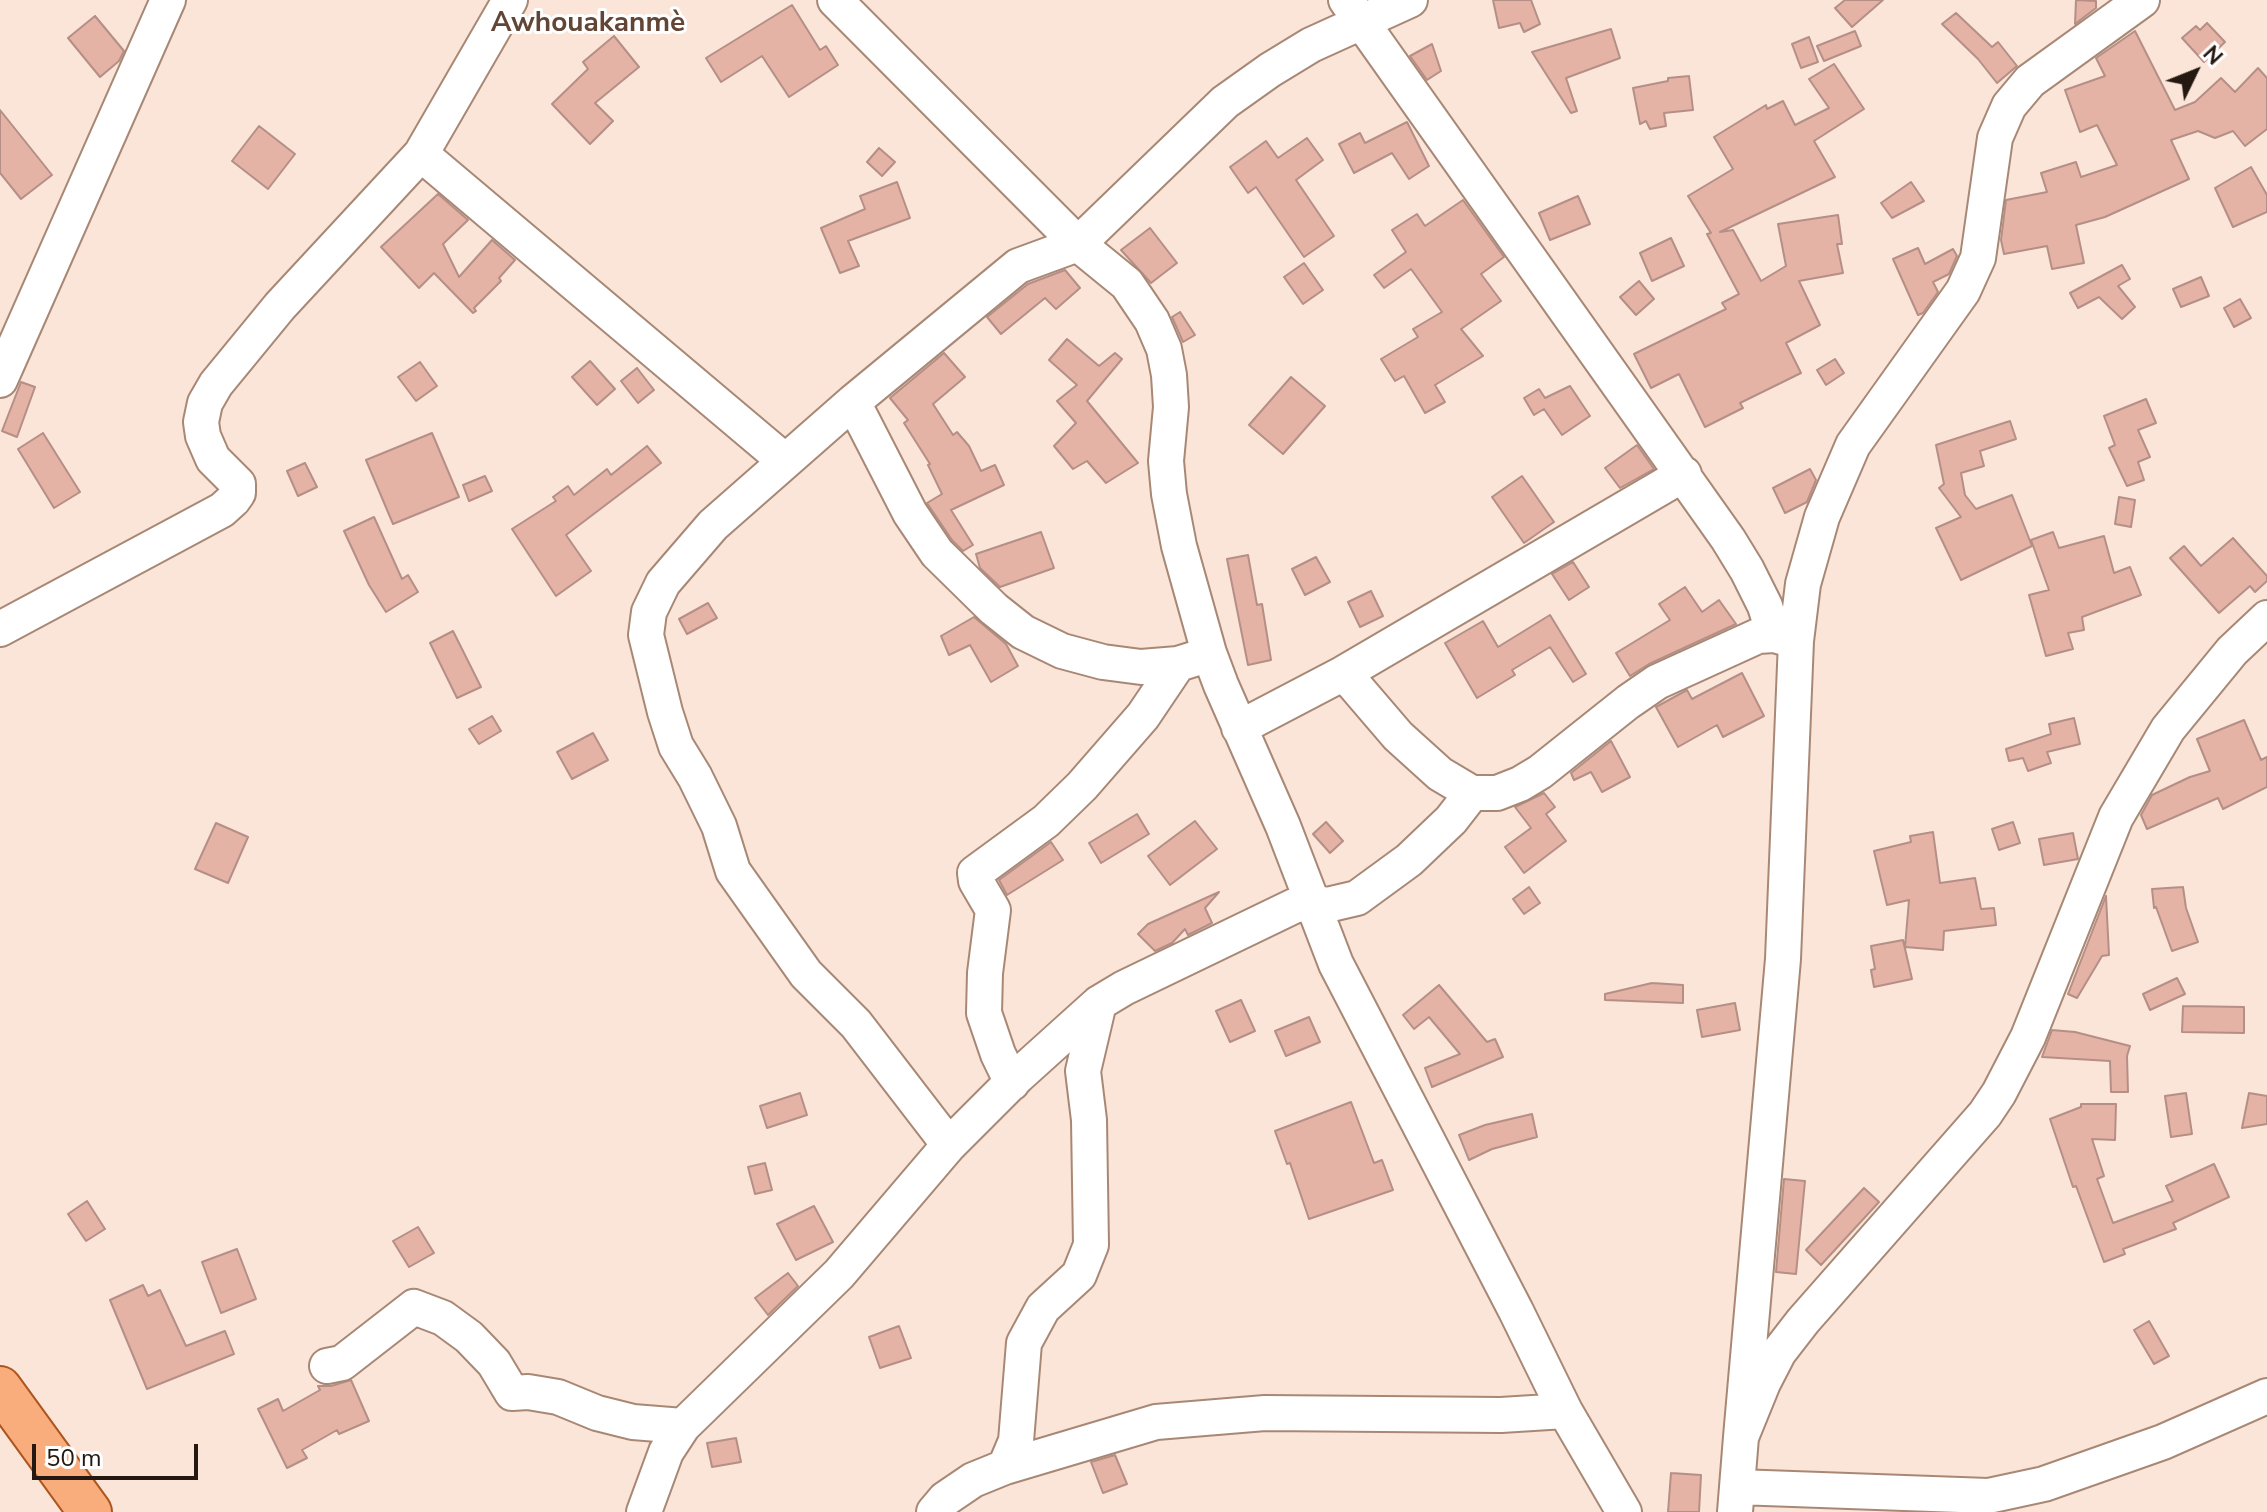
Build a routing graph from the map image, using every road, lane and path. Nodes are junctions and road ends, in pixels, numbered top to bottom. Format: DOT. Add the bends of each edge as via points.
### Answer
graph roads {
  1 [pos="168,0"];
  2 [pos="510,0"];
  3 [pos="1410,0"];
  4 [pos="2142,0"];
  5 [pos="856,7"];
  6 [pos="1354,11"];
  7 [pos="421,154"];
  8 [pos="1078,244"];
  9 [pos="0,380"];
  10 [pos="853,402"];
  11 [pos="785,461"];
  12 [pos="1684,474"];
  13 [pos="2267,618"];
  14 [pos="0,629"];
  15 [pos="1785,638"];
  16 [pos="1194,659"];
  17 [pos="1344,673"];
  18 [pos="1239,728"];
  19 [pos="1472,793"];
  20 [pos="1312,902"];
  21 [pos="1099,1003"];
  22 [pos="1012,1083"];
  23 [pos="949,1145"];
  24 [pos="327,1366"];
  25 [pos="0,1388"];
  26 [pos="2267,1396"];
  27 [pos="1565,1411"];
  28 [pos="683,1426"];
  29 [pos="1741,1437"];
  30 [pos="1005,1467"];
  31 [pos="1736,1499"];
  32 [pos="1993,1504"];
  33 [pos="90,1512"];
  34 [pos="644,1512"];
  35 [pos="934,1512"];
  36 [pos="1624,1512"];
  1 -- 9 [label="street"];
  2 -- 7 [label="street"];
  3 -- 6 [label="street"];
  4 -- 15 [label="street" via="2030,81 2009,106 1995,138 1978,258 1963,291 1853,445 1822,517"];
  5 -- 8 [label="street"];
  6 -- 8 [label="street" via="1225,102"];
  6 -- 12 [label="street"];
  7 -- 11 [label="street"];
  7 -- 14 [label="street" via="280,306 205,403 201,422 206,449 238,484 233,500"];
  8 -- 10 [label="street" via="1018,266"];
  8 -- 16 [label="street" via="1127,284 1164,349 1171,407 1169,494"];
  10 -- 11 [label="street"];
  10 -- 16 [label="street" via="910,513 937,553 1023,632 1062,651 1103,662 1141,667"];
  11 -- 23 [label="street" via="713,525 663,583 649,612 646,635 653,673 676,746 712,813 733,871 806,974 856,1024"];
  12 -- 15 [label="street"];
  12 -- 17 [label="street"];
  13 -- 29 [label="street" via="2232,651 2168,729 2116,817 2028,1037 1999,1093 1779,1352"];
  15 -- 19 [label="street" via="1742,641 1657,682 1520,784 1497,793"];
  15 -- 29 [label="street" via="1783,959"];
  16 -- 18 [label="street"];
  16 -- 22 [label="street" via="1082,786 1046,821 975,873 993,910 984,1013"];
  17 -- 18 [label="street"];
  17 -- 19 [label="street" via="1398,736 1440,774"];
  18 -- 20 [label="street"];
  19 -- 20 [label="street" via="1429,842 1380,883 1342,903"];
  20 -- 21 [label="street" via="1277,913"];
  20 -- 27 [label="street" via="1350,992"];
  21 -- 22 [label="street"];
  21 -- 30 [label="street" via="1083,1071 1091,1245 1079,1275 1043,1308 1024,1343 1016,1441"];
  22 -- 23 [label="street"];
  23 -- 28 [label="street" via="839,1274"];
  24 -- 28 [label="street" via="342,1363 414,1307 443,1318 469,1337 512,1393 558,1397 633,1422"];
  25 -- 33 [label="main road"];
  26 -- 32 [label="street" via="2163,1442"];
  27 -- 30 [label="street" via="1265,1413 1156,1422"];
  27 -- 36 [label="street"];
  28 -- 34 [label="street" via="666,1452"];
  29 -- 31 [label="street"];
  30 -- 35 [label="street" via="973,1480"];
  31 -- 32 [label="street"];
}
